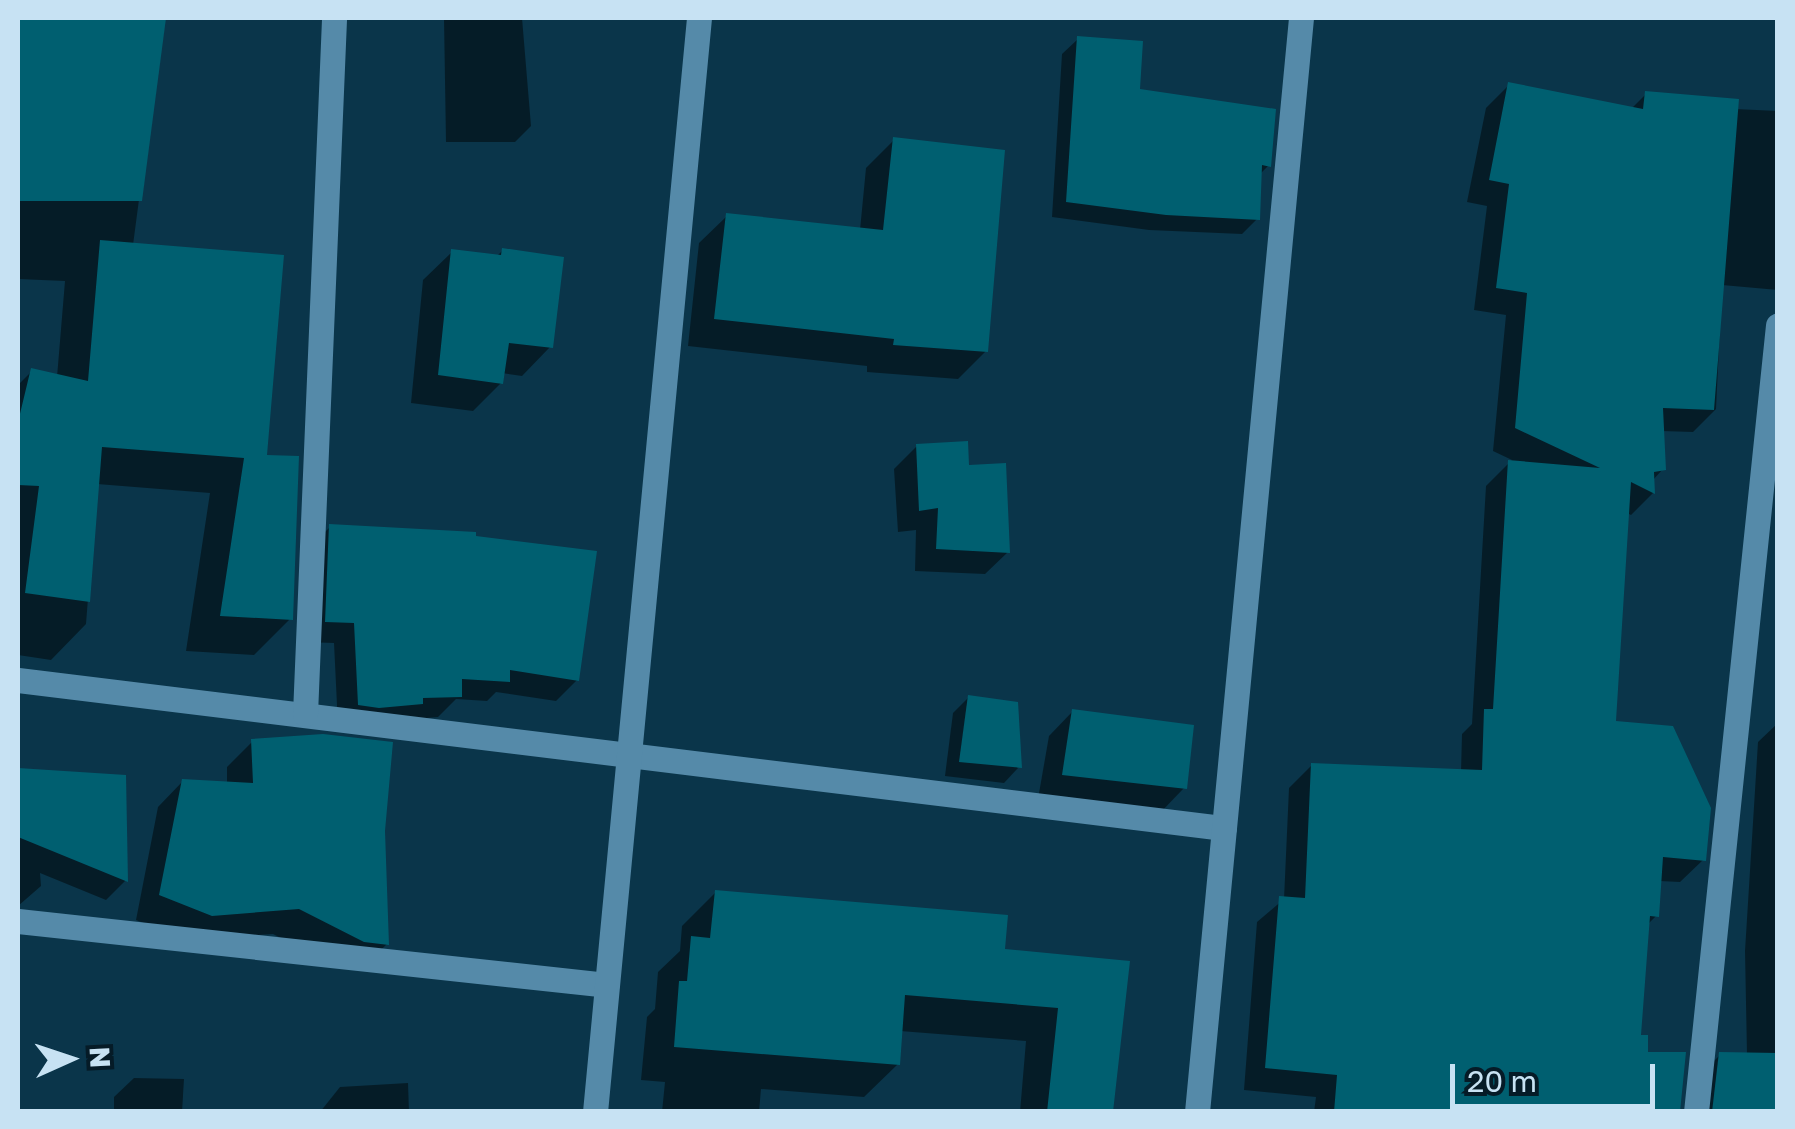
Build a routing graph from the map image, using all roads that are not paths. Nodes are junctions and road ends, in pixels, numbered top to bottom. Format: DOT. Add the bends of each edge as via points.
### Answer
graph roads {
  1 [pos="334,18"];
  2 [pos="699,18"];
  3 [pos="1301,18"];
  4 [pos="1778,325"];
  5 [pos="1770,465"];
  6 [pos="18,680"];
  7 [pos="305,714"];
  8 [pos="629,754"];
  9 [pos="1224,828"];
  10 [pos="18,921"];
  11 [pos="607,986"];
  12 [pos="595,1112"];
  13 [pos="1197,1112"];
  14 [pos="1696,1112"];
  1 -- 7 [label="street"];
  2 -- 8 [label="street"];
  3 -- 9 [label="street"];
  4 -- 5 [label="street"];
  5 -- 14 [label="street"];
  6 -- 7 [label="street"];
  7 -- 8 [label="street"];
  8 -- 9 [label="street"];
  8 -- 11 [label="street"];
  9 -- 13 [label="street"];
  10 -- 11 [label="street"];
  11 -- 12 [label="street"];
}
